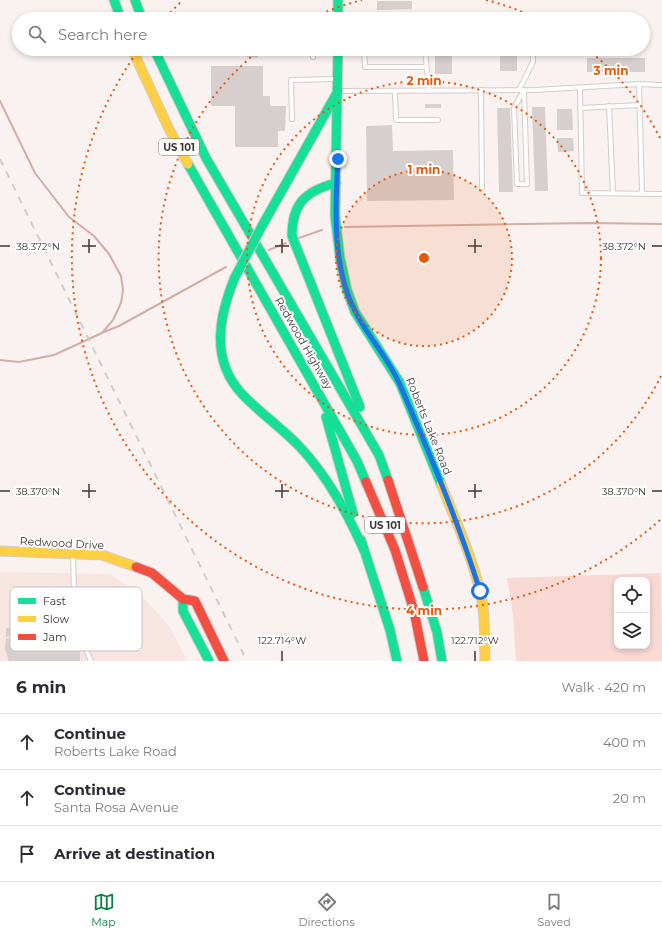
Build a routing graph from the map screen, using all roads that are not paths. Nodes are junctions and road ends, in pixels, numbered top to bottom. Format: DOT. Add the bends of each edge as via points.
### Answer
graph roads {
  1 [pos="114,0"];
  2 [pos="135,0"];
  3 [pos="338,0"];
  4 [pos="118,12"];
  5 [pos="139,12"];
  6 [pos="338,12"];
  7 [pos="135,56"];
  8 [pos="157,56"];
  9 [pos="338,56"];
  10 [pos="364,56"];
  11 [pos="425,56"];
  12 [pos="533,56"];
  13 [pos="425,67"];
  14 [pos="338,78"];
  15 [pos="639,84"];
  16 [pos="662,85"];
  17 [pos="580,88"];
  18 [pos="481,90"];
  19 [pos="522,90"];
  20 [pos="338,91"];
  21 [pos="395,91"];
  22 [pos="429,91"];
  23 [pos="640,105"];
  24 [pos="609,106"];
  25 [pos="580,108"];
  26 [pos="292,119"];
  27 [pos="438,120"];
  28 [pos="336,183"];
  29 [pos="482,188"];
  30 [pos="612,193"];
  31 [pos="642,194"];
  32 [pos="662,194"];
  33 [pos="322,399"];
  34 [pos="379,455"];
  35 [pos="364,550"];
  36 [pos="0,551"];
  37 [pos="73,554"];
  38 [pos="74,587"];
  39 [pos="183,599"];
  40 [pos="87,651"];
  41 [pos="90,661"];
  42 [pos="209,661"];
  43 [pos="224,661"];
  44 [pos="397,661"];
  45 [pos="424,661"];
  46 [pos="442,661"];
  47 [pos="485,661"];
  1 -- 4 [label="main road"];
  2 -- 5 [label="main road"];
  3 -- 6 [label="main road"];
  7 -- 33 [label="main road, Redwood Highway / US 101" via="176,143"];
  8 -- 34 [label="main road, Redwood Highway / US 101" via="206,158"];
  9 -- 14 [label="main road, Roberts Lake Road"];
  10 -- 13 [label="lane" via="364,67"];
  11 -- 13 [label="lane"];
  12 -- 19 [label="lane"];
  13 -- 22 [label="lane"];
  14 -- 20 [label="main road, Roberts Lake Road"];
  14 -- 26 [label="lane" via="291,80"];
  15 -- 16 [label="lane"];
  15 -- 17 [label="lane"];
  15 -- 23 [label="lane"];
  17 -- 19 [label="lane"];
  17 -- 25 [label="lane"];
  18 -- 19 [label="lane"];
  18 -- 22 [label="lane"];
  18 -- 29 [label="lane"];
  19 -- 19 [label="lane" via="527,184 517,184 514,108"];
  20 -- 21 [label="lane"];
  20 -- 28 [label="main road, Roberts Lake Road"];
  20 -- 35 [label="main road, bridge" via="236,277 225,300 219,330 222,359 228,374 240,392 300,448 344,508"];
  21 -- 22 [label="lane"];
  21 -- 27 [label="lane" via="396,120"];
  23 -- 24 [label="lane"];
  23 -- 31 [label="lane"];
  24 -- 25 [label="lane"];
  24 -- 30 [label="lane"];
  25 -- 30 [label="lane" via="582,192"];
  28 -- 34 [label="main road" via="320,186 308,193 294,214 292,236"];
  28 -- 47 [label="main road, Roberts Lake Road" via="336,234 347,290 355,312 400,383 466,547 480,591 484,616"];
  30 -- 31 [label="lane"];
  31 -- 32 [label="lane"];
  33 -- 35 [label="main road" via="336,458"];
  33 -- 45 [label="main road, Redwood Highway / US 101" via="357,461 384,522 414,611"];
  34 -- 46 [label="main road, Redwood Highway / US 101" via="419,572 437,632"];
  35 -- 44 [label="main road" via="390,630"];
  36 -- 37 [label="main road, Redwood Drive"];
  37 -- 38 [label="lane"];
  37 -- 39 [label="main road, Redwood Drive" via="102,555 152,573"];
  39 -- 42 [label="main road" via="183,611"];
  39 -- 43 [label="main road, Redwood Drive" via="195,601"];
  40 -- 41 [label="lane"];
}
